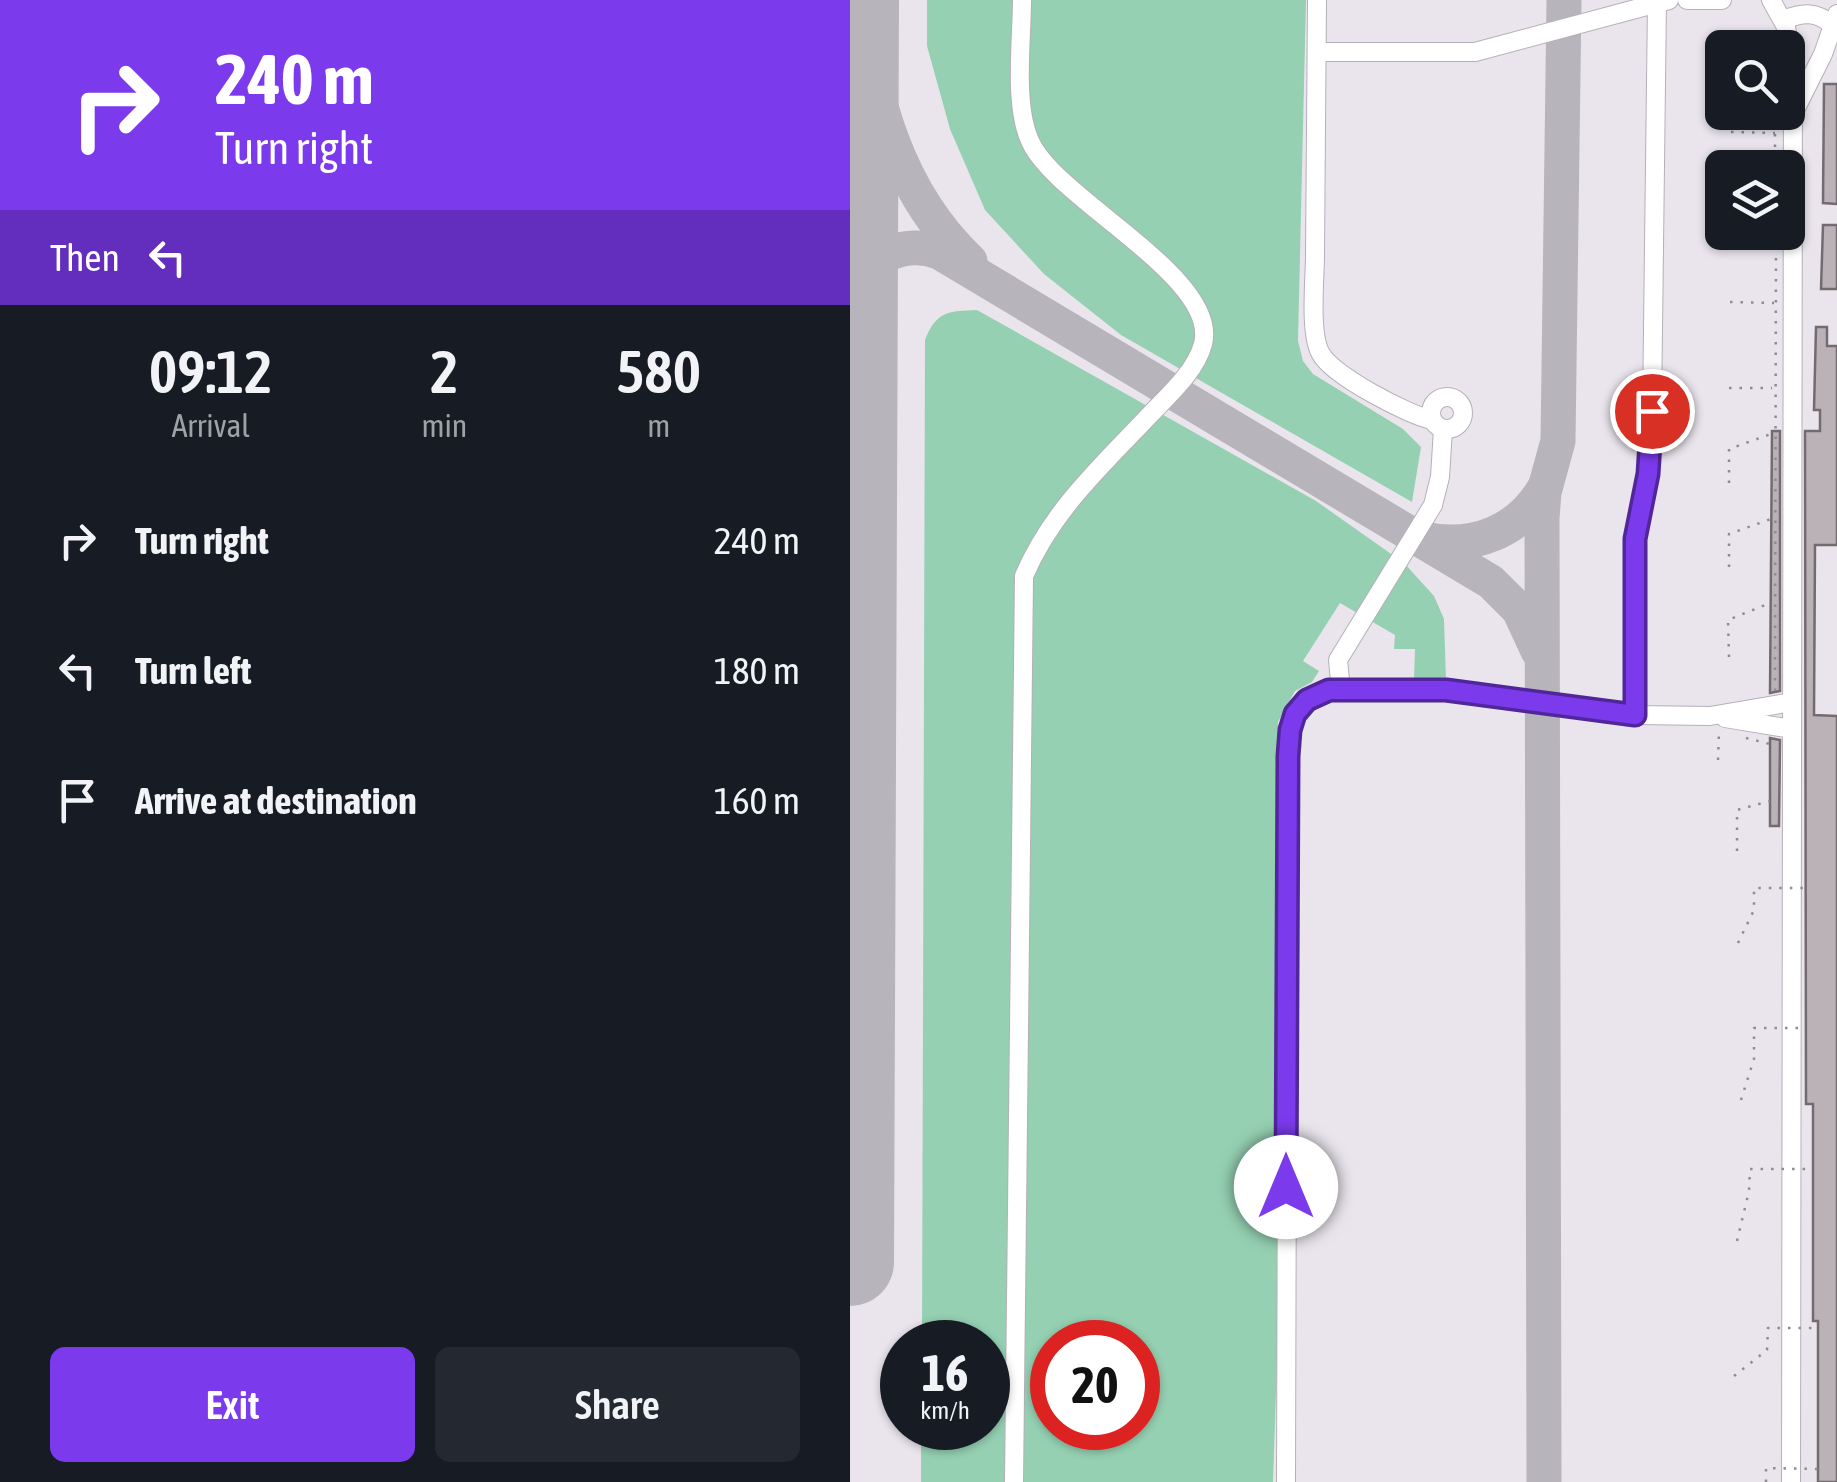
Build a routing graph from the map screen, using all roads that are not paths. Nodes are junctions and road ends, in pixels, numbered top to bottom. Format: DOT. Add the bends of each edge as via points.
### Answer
graph roads {
  1 [pos="1022,0"];
  2 [pos="1318,0"];
  3 [pos="1687,0"];
  4 [pos="1722,0"];
  5 [pos="1756,0"];
  6 [pos="1663,1"];
  7 [pos="1778,12"];
  8 [pos="1836,20"];
  9 [pos="1318,52"];
  10 [pos="1805,76"];
  11 [pos="1783,130"];
  12 [pos="1340,690"];
  13 [pos="1792,702"];
  14 [pos="1635,715"];
  15 [pos="1714,724"];
  16 [pos="1792,728"];
  17 [pos="1014,1482"];
  18 [pos="1286,1482"];
  19 [pos="1792,1482"];
  1 -- 17 [label="lane" via="1022,99 1031,145 1178,282 1202,312 1204,343 1186,376 1051,522 1024,576"];
  2 -- 9 [label="lane"];
  3 -- 4 [label="lane"];
  5 -- 7 [label="lane"];
  6 -- 9 [label="lane" via="1474,52"];
  6 -- 14 [label="lane" via="1652,411 1635,539"];
  7 -- 8 [label="lane"];
  8 -- 10 [label="lane"];
  9 -- 12 [label="lane" via="1318,347 1330,366 1404,412 1436,418 1440,477 1432,504 1338,660"];
  11 -- 13 [label="lane"];
  12 -- 14 [label="lane" via="1446,690"];
  12 -- 18 [label="lane" via="1302,704 1289,738"];
  13 -- 15 [label="lane"];
  13 -- 16 [label="lane"];
  14 -- 15 [label="lane"];
  15 -- 16 [label="lane"];
  16 -- 19 [label="lane"];
}
